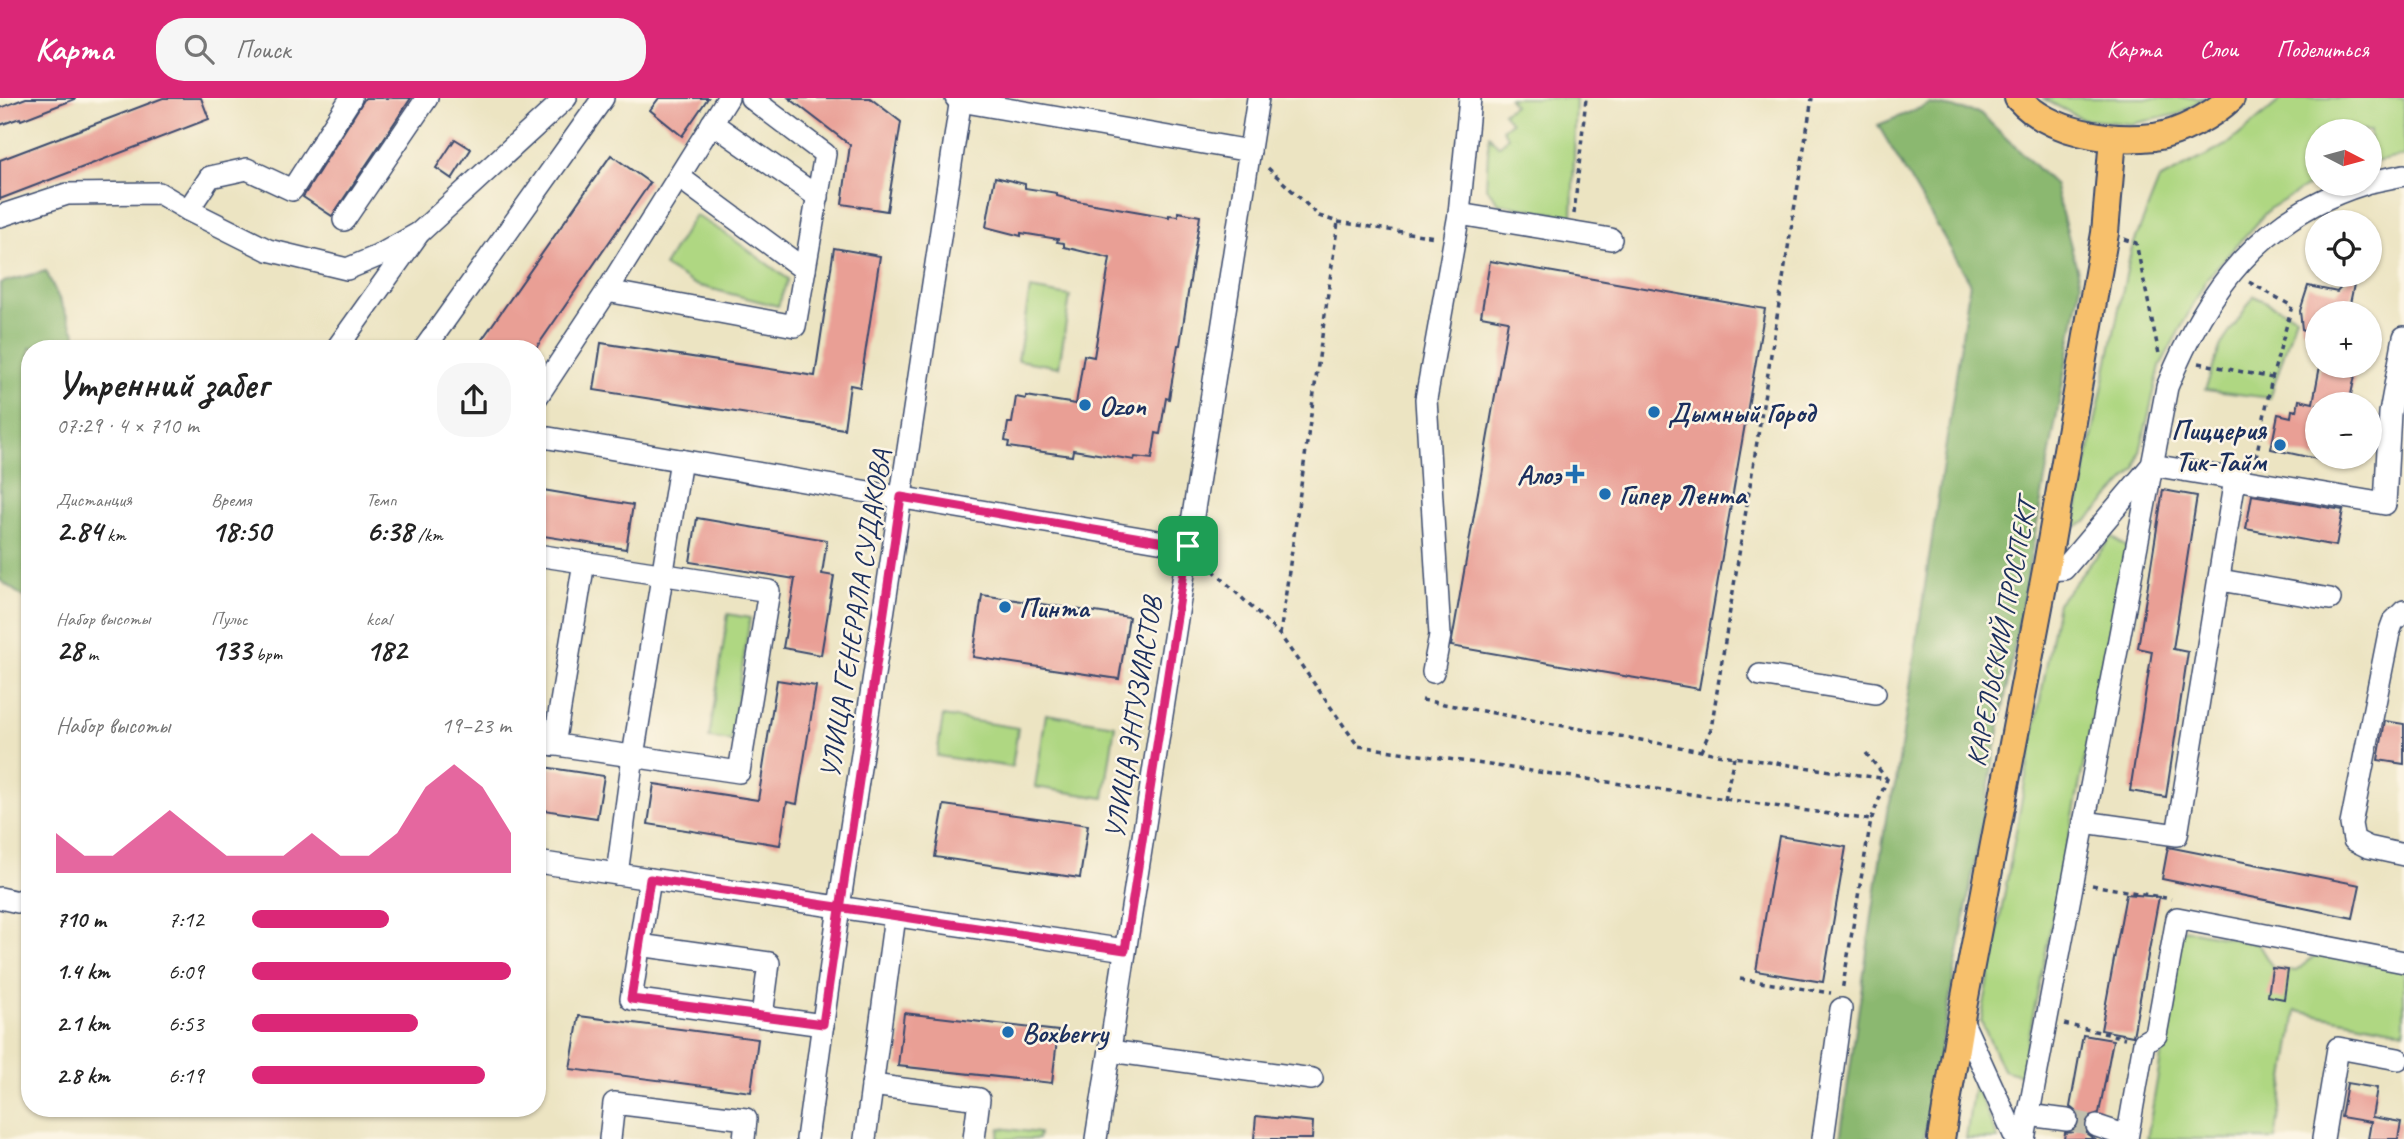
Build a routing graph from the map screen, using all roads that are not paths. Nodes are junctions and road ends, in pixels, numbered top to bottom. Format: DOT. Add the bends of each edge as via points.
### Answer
graph roads {
  1 [pos="351,98"];
  2 [pos="427,98"];
  3 [pos="566,98"];
  4 [pos="603,98"];
  5 [pos="728,98"];
  6 [pos="751,98"];
  7 [pos="1258,98"];
  8 [pos="1470,98"];
  9 [pos="2018,98"];
  10 [pos="2231,98"];
  11 [pos="959,99"];
  12 [pos="712,123"];
  13 [pos="2113,138"];
  14 [pos="1250,151"];
  15 [pos="2404,175"];
  16 [pos="679,177"];
  17 [pos="2382,180"];
  18 [pos="2329,196"];
  19 [pos="818,197"];
  20 [pos="188,211"];
  21 [pos="1459,214"];
  22 [pos="0,216"];
  23 [pos="344,220"];
  24 [pos="419,233"];
  25 [pos="1611,239"];
  26 [pos="805,270"];
  27 [pos="607,291"];
  28 [pos="2404,337"];
  29 [pos="343,340"];
  30 [pos="431,340"];
  31 [pos="546,383"];
  32 [pos="2397,415"];
  33 [pos="546,438"];
  34 [pos="681,460"];
  35 [pos="2152,465"];
  36 [pos="2243,480"];
  37 [pos="901,497"];
  38 [pos="1188,546"];
  39 [pos="546,556"];
  40 [pos="584,562"];
  41 [pos="2046,570"];
  42 [pos="663,573"];
  43 [pos="2220,580"];
  44 [pos="2330,599"];
  45 [pos="2404,611"];
  46 [pos="1433,672"];
  47 [pos="1759,675"];
  48 [pos="1875,693"];
  49 [pos="546,743"];
  50 [pos="633,756"];
  51 [pos="2084,822"];
  52 [pos="2404,855"];
  53 [pos="546,863"];
  54 [pos="617,874"];
  55 [pos="650,879"];
  56 [pos="839,907"];
  57 [pos="895,916"];
  58 [pos="639,945"];
  59 [pos="1125,950"];
  60 [pos="2404,962"];
  61 [pos="1841,1009"];
  62 [pos="762,1016"];
  63 [pos="1961,1018"];
  64 [pos="823,1024"];
  65 [pos="1110,1051"];
  66 [pos="2398,1059"];
  67 [pos="1312,1079"];
  68 [pos="872,1085"];
  69 [pos="2028,1115"];
  70 [pos="2067,1120"];
  71 [pos="2097,1126"];
  72 [pos="2127,1137"];
  73 [pos="610,1139"];
  74 [pos="744,1139"];
  75 [pos="807,1139"];
  76 [pos="865,1139"];
  77 [pos="974,1139"];
  78 [pos="1096,1139"];
  79 [pos="1823,1139"];
  80 [pos="1941,1139"];
  81 [pos="2016,1139"];
  82 [pos="2024,1139"];
  83 [pos="2323,1139"];
  1 -- 20 [label="street" via="292,190 247,169 210,177"];
  2 -- 23 [label="street"];
  3 -- 24 [label="street"];
  4 -- 30 [label="street"];
  5 -- 12 [label="street"];
  6 -- 19 [label="street" via="825,154"];
  7 -- 14 [label="street, УЛИЦА ЭНТУЗИАСТОВ"];
  8 -- 21 [label="street"];
  9 -- 13 [label="main road" via="2068,130"];
  10 -- 13 [label="main road" via="2199,122 2156,137"];
  11 -- 14 [label="street"];
  11 -- 37 [label="street, УЛИЦА ГЕНЕРАЛА СУДАКОВА"];
  12 -- 16 [label="street"];
  12 -- 19 [label="street"];
  13 -- 41 [label="main road, КАРЕЛЬСКИЙ ПРОСПЕКТ" via="2105,233"];
  14 -- 38 [label="street, УЛИЦА ЭНТУЗИАСТОВ"];
  15 -- 17 [label="street"];
  16 -- 26 [label="street"];
  16 -- 27 [label="street"];
  18 -- 35 [label="street" via="2264,238 2203,310 2166,387"];
  19 -- 26 [label="street"];
  20 -- 22 [label="street" via="159,193 67,194"];
  20 -- 24 [label="street" via="268,250 347,269"];
  21 -- 25 [label="street"];
  21 -- 46 [label="street" via="1426,399 1440,635"];
  24 -- 29 [label="street"];
  26 -- 27 [label="street" via="795,326"];
  27 -- 31 [label="street"];
  28 -- 32 [label="street"];
  32 -- 36 [label="street" via="2385,504"];
  33 -- 34 [label="street"];
  34 -- 37 [label="street"];
  34 -- 42 [label="street"];
  35 -- 36 [label="street"];
  35 -- 41 [label="street" via="2064,569"];
  35 -- 51 [label="street"];
  36 -- 43 [label="street"];
  37 -- 38 [label="street"];
  37 -- 56 [label="street, УЛИЦА ГЕНЕРАЛА СУДАКОВА"];
  38 -- 59 [label="street, УЛИЦА ЭНТУЗИАСТОВ"];
  39 -- 40 [label="street"];
  40 -- 42 [label="street"];
  40 -- 49 [label="street"];
  41 -- 63 [label="main road, КАРЕЛЬСКИЙ ПРОСПЕКТ"];
  42 -- 50 [label="street"];
  42 -- 50 [label="street" via="769,591 765,617 739,772"];
  43 -- 44 [label="street"];
  43 -- 51 [label="street" via="2178,835"];
  45 -- 52 [label="street" via="2389,633 2351,824 2354,840"];
  47 -- 48 [label="street"];
  49 -- 50 [label="street"];
  50 -- 54 [label="street"];
  51 -- 69 [label="street"];
  53 -- 54 [label="street"];
  54 -- 55 [label="street"];
  55 -- 56 [label="street"];
  55 -- 58 [label="street"];
  56 -- 57 [label="street"];
  56 -- 64 [label="street, УЛИЦА ГЕНЕРАЛА СУДАКОВА"];
  57 -- 59 [label="street"];
  57 -- 68 [label="street"];
  58 -- 62 [label="street" via="769,963"];
  58 -- 62 [label="street" via="631,999"];
  59 -- 65 [label="street, УЛИЦА ЭНТУЗИАСТОВ"];
  60 -- 72 [label="street" via="2177,918 2156,1035 2144,1042"];
  61 -- 79 [label="street"];
  62 -- 64 [label="street"];
  63 -- 80 [label="main road, КАРЕЛЬСКИЙ ПРОСПЕКТ"];
  63 -- 81 [label="street"];
  64 -- 75 [label="street, УЛИЦА ГЕНЕРАЛА СУДАКОВА"];
  65 -- 67 [label="street"];
  65 -- 78 [label="street, УЛИЦА ЭНТУЗИАСТОВ"];
  66 -- 83 [label="street" via="2338,1048"];
  68 -- 76 [label="street"];
  68 -- 77 [label="street" via="979,1099"];
  69 -- 70 [label="street"];
  69 -- 82 [label="street"];
  71 -- 72 [label="street"];
  73 -- 74 [label="street" via="614,1103 746,1119"];
}
